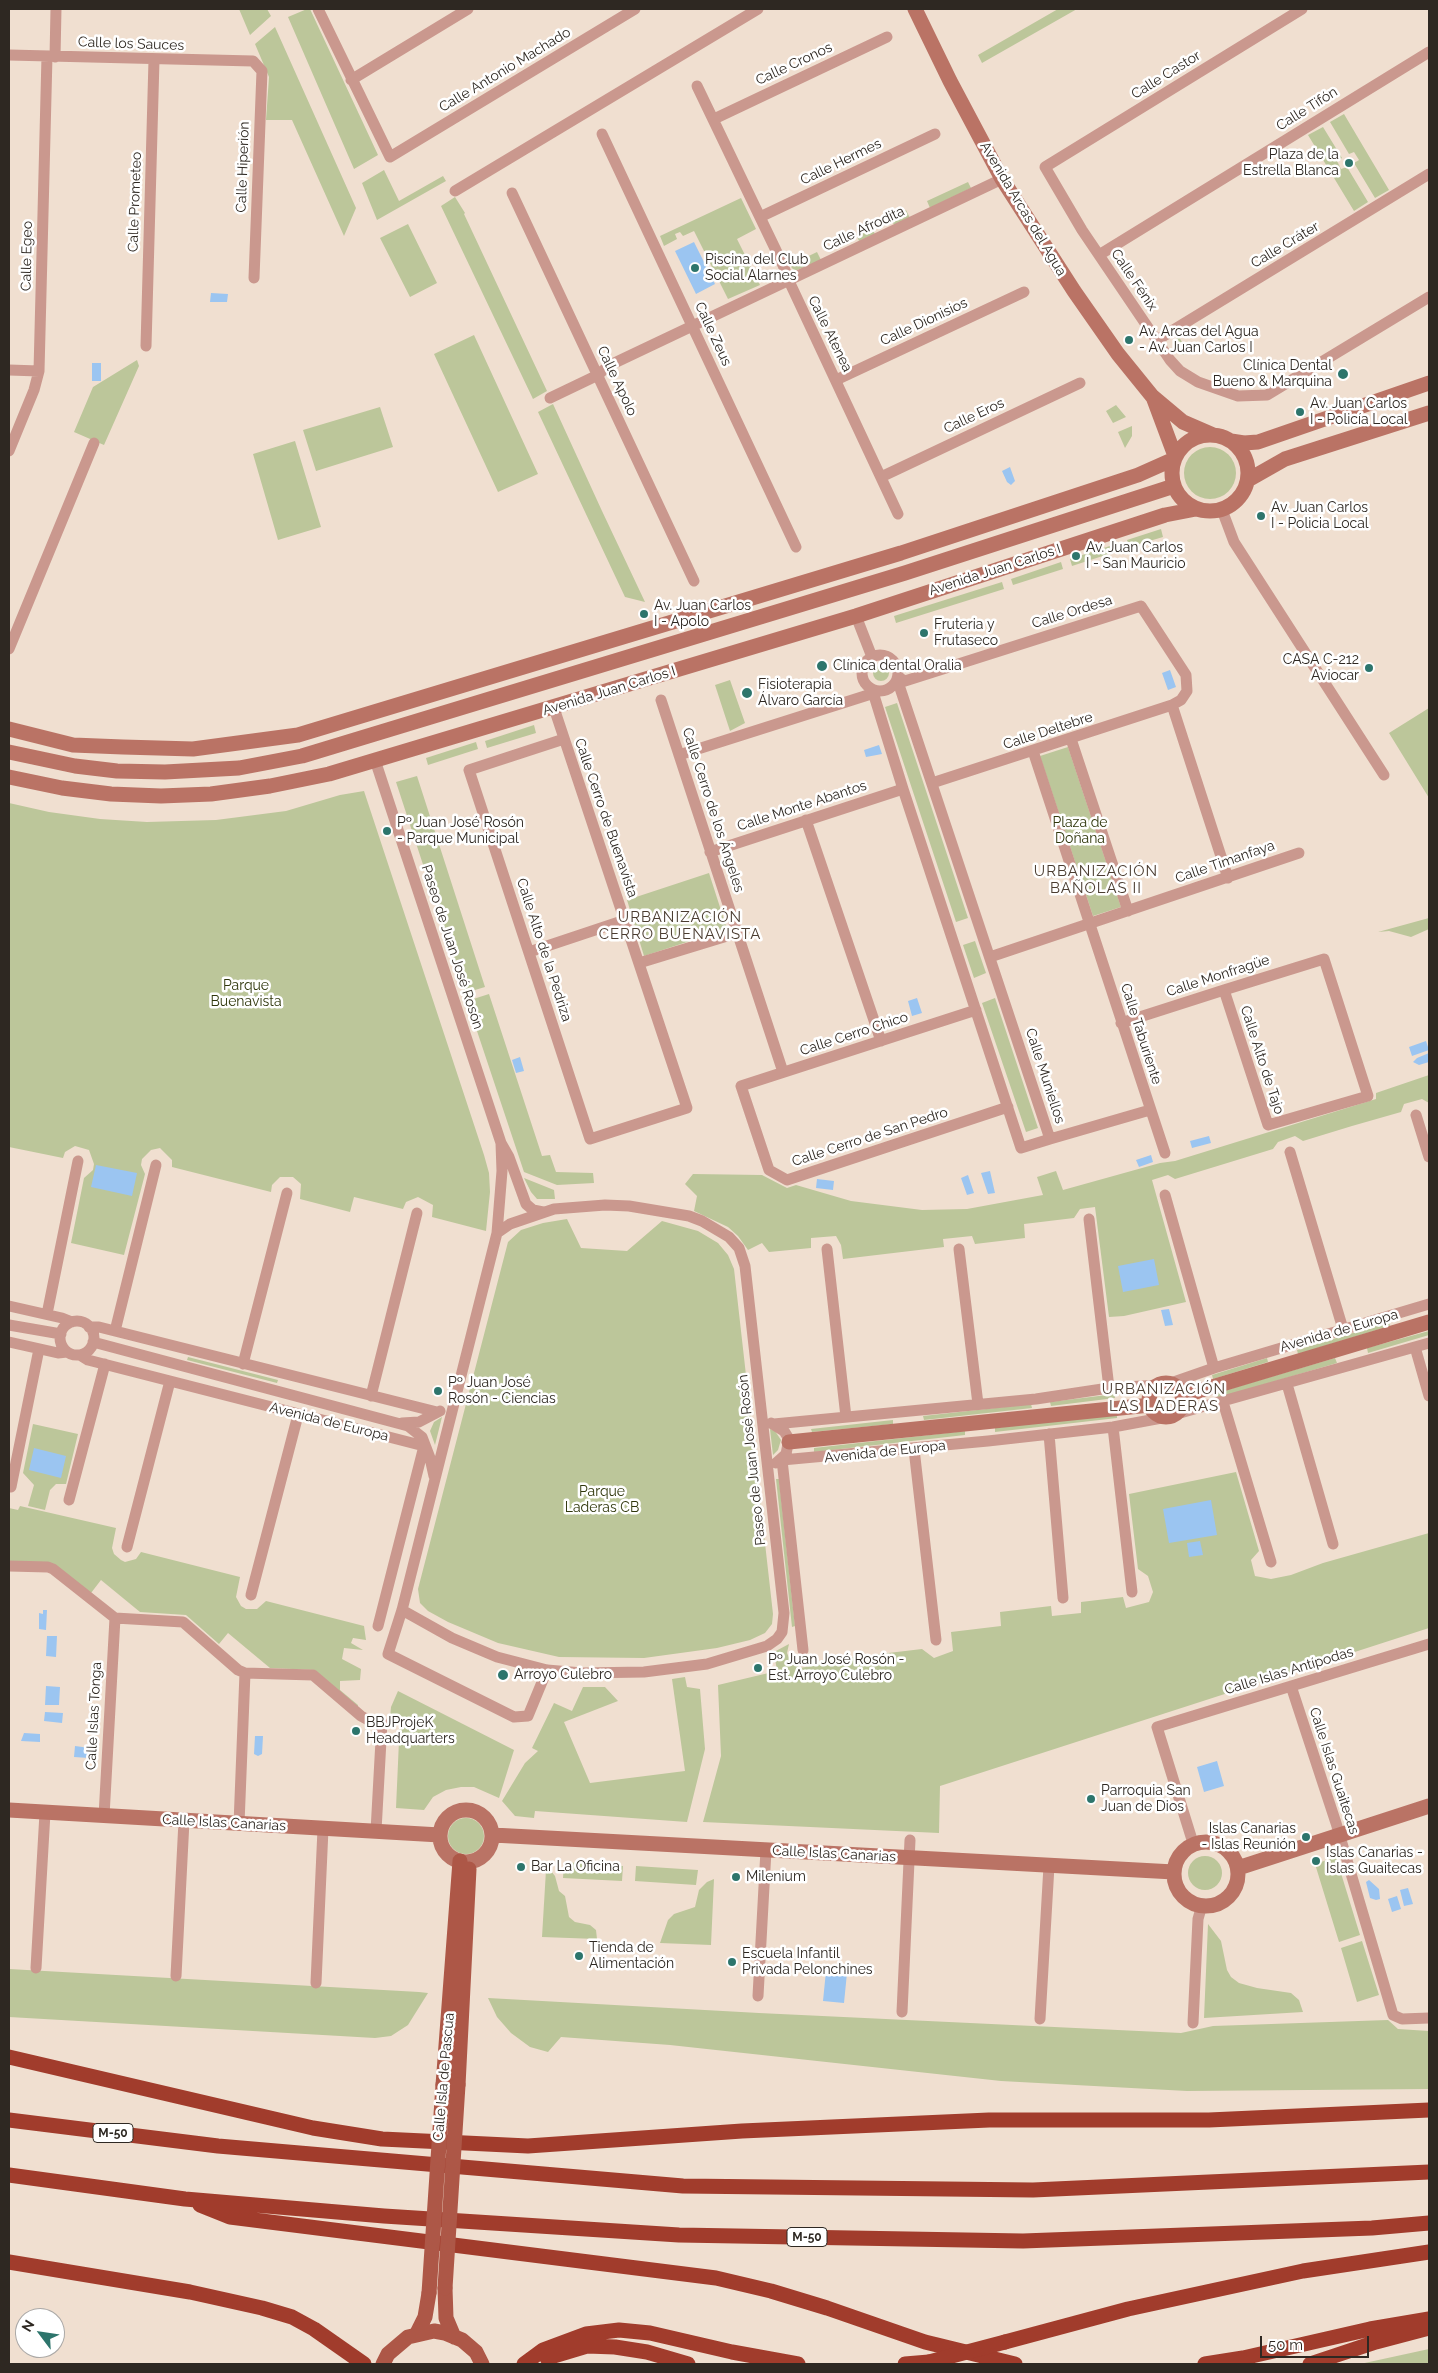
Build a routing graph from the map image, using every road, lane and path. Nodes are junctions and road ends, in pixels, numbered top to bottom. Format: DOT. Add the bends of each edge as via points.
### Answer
graph roads {
  1 [pos="56,9"];
  2 [pos="318,9"];
  3 [pos="468,9"];
  4 [pos="635,9"];
  5 [pos="758,9"];
  6 [pos="915,9"];
  7 [pos="1302,9"];
  8 [pos="887,36"];
  9 [pos="1429,52"];
  10 [pos="9,55"];
  11 [pos="51,56"];
  12 [pos="154,60"];
  13 [pos="253,61"];
  14 [pos="351,80"];
  15 [pos="696,86"];
  16 [pos="714,119"];
  17 [pos="602,134"];
  18 [pos="935,134"];
  19 [pos="1045,167"];
  20 [pos="1429,174"];
  21 [pos="1002,179"];
  22 [pos="455,190"];
  23 [pos="512,193"];
  24 [pos="760,217"];
  25 [pos="1099,255"];
  26 [pos="254,278"];
  27 [pos="788,281"];
  28 [pos="1024,292"];
  29 [pos="1429,297"];
  30 [pos="692,326"];
  31 [pos="1157,340"];
  32 [pos="146,346"];
  33 [pos="9,370"];
  34 [pos="39,371"];
  35 [pos="598,375"];
  36 [pos="836,380"];
  37 [pos="1080,383"];
  38 [pos="1429,383"];
  39 [pos="1152,396"];
  40 [pos="550,398"];
  41 [pos="1429,413"];
  42 [pos="1213,435"];
  43 [pos="1231,441"];
  44 [pos="94,443"];
  45 [pos="9,451"];
  46 [pos="1175,458"];
  47 [pos="881,477"];
  48 [pos="1248,480"];
  49 [pos="1174,486"];
  50 [pos="1196,509"];
  51 [pos="1222,510"];
  52 [pos="898,514"];
  53 [pos="796,547"];
  54 [pos="694,581"];
  55 [pos="856,616"];
  56 [pos="9,650"];
  57 [pos="872,657"];
  58 [pos="897,678"];
  59 [pos="872,689"];
  60 [pos="660,700"];
  61 [pos="1172,705"];
  62 [pos="554,708"];
  63 [pos="9,729"];
  64 [pos="564,739"];
  65 [pos="1071,739"];
  66 [pos="9,752"];
  67 [pos="1033,752"];
  68 [pos="679,755"];
  69 [pos="375,760"];
  70 [pos="1384,776"];
  71 [pos="9,777"];
  72 [pos="932,784"];
  73 [pos="902,789"];
  74 [pos="806,820"];
  75 [pos="710,852"];
  76 [pos="1299,852"];
  77 [pos="1228,878"];
  78 [pos="1128,911"];
  79 [pos="625,920"];
  80 [pos="1089,924"];
  81 [pos="737,933"];
  82 [pos="529,952"];
  83 [pos="990,957"];
  84 [pos="639,963"];
  85 [pos="1224,990"];
  86 [pos="976,1010"];
  87 [pos="1121,1023"];
  88 [pos="881,1041"];
  89 [pos="783,1072"];
  90 [pos="742,1086"];
  91 [pos="1368,1096"];
  92 [pos="1008,1107"];
  93 [pos="687,1108"];
  94 [pos="1150,1110"];
  95 [pos="1416,1115"];
  96 [pos="1050,1139"];
  97 [pos="501,1142"];
  98 [pos="1290,1152"];
  99 [pos="1165,1153"];
  100 [pos="1429,1158"];
  101 [pos="78,1161"];
  102 [pos="156,1165"];
  103 [pos="287,1194"];
  104 [pos="1165,1194"];
  105 [pos="544,1212"];
  106 [pos="417,1213"];
  107 [pos="1089,1219"];
  108 [pos="497,1233"];
  109 [pos="827,1249"];
  110 [pos="959,1249"];
  111 [pos="1429,1304"];
  112 [pos="9,1306"];
  113 [pos="1410,1310"];
  114 [pos="46,1314"];
  115 [pos="72,1322"];
  116 [pos="1429,1322"];
  117 [pos="9,1325"];
  118 [pos="89,1326"];
  119 [pos="1343,1329"];
  120 [pos="115,1331"];
  121 [pos="1394,1333"];
  122 [pos="60,1334"];
  123 [pos="9,1342"];
  124 [pos="93,1342"];
  125 [pos="165,1343"];
  126 [pos="1429,1343"];
  127 [pos="1415,1347"];
  128 [pos="39,1349"];
  129 [pos="1336,1350"];
  130 [pos="1269,1351"];
  131 [pos="67,1352"];
  132 [pos="80,1354"];
  133 [pos="1361,1361"];
  134 [pos="1295,1362"];
  135 [pos="105,1364"];
  136 [pos="242,1364"];
  137 [pos="178,1365"];
  138 [pos="1214,1368"];
  139 [pos="216,1375"];
  140 [pos="308,1380"];
  141 [pos="170,1381"];
  142 [pos="1164,1384"];
  143 [pos="1287,1384"];
  144 [pos="1109,1388"];
  145 [pos="280,1391"];
  146 [pos="370,1396"];
  147 [pos="1182,1396"];
  148 [pos="1429,1396"];
  149 [pos="456,1397"];
  150 [pos="234,1398"];
  151 [pos="1036,1398"];
  152 [pos="1223,1402"];
  153 [pos="978,1404"];
  154 [pos="1150,1405"];
  155 [pos="912,1411"];
  156 [pos="1053,1413"];
  157 [pos="298,1415"];
  158 [pos="433,1415"];
  159 [pos="1170,1416"];
  160 [pos="846,1417"];
  161 [pos="396,1422"];
  162 [pos="768,1423"];
  163 [pos="968,1423"];
  164 [pos="1113,1426"];
  165 [pos="902,1430"];
  166 [pos="1049,1434"];
  167 [pos="988,1441"];
  168 [pos="789,1442"];
  169 [pos="424,1444"];
  170 [pos="914,1449"];
  171 [pos="782,1460"];
  172 [pos="767,1465"];
  173 [pos="435,1480"];
  174 [pos="11,1486"];
  175 [pos="69,1500"];
  176 [pos="1333,1544"];
  177 [pos="128,1547"];
  178 [pos="1271,1562"];
  179 [pos="9,1566"];
  180 [pos="1132,1592"];
  181 [pos="251,1595"];
  182 [pos="1063,1598"];
  183 [pos="385,1601"];
  184 [pos="402,1608"];
  185 [pos="115,1618"];
  186 [pos="378,1626"];
  187 [pos="782,1632"];
  188 [pos="802,1635"];
  189 [pos="936,1640"];
  190 [pos="1429,1644"];
  191 [pos="803,1650"];
  192 [pos="548,1670"];
  193 [pos="245,1672"];
  194 [pos="1291,1686"];
  195 [pos="1429,1806"];
  196 [pos="9,1810"];
  197 [pos="45,1813"];
  198 [pos="104,1816"];
  199 [pos="184,1821"];
  200 [pos="239,1824"];
  201 [pos="323,1829"];
  202 [pos="376,1831"];
  203 [pos="1339,1834"];
  204 [pos="440,1835"];
  205 [pos="493,1835"];
  206 [pos="910,1840"];
  207 [pos="1193,1844"];
  208 [pos="766,1850"];
  209 [pos="909,1858"];
  210 [pos="465,1862"];
  211 [pos="1049,1866"];
  212 [pos="1238,1868"];
  213 [pos="1174,1872"];
  214 [pos="1202,1905"];
  215 [pos="36,1968"];
  216 [pos="176,1976"];
  217 [pos="316,1983"];
  218 [pos="758,1996"];
  219 [pos="902,2012"];
  220 [pos="1429,2018"];
  221 [pos="1040,2019"];
  222 [pos="1193,2023"];
  223 [pos="9,2057"];
  224 [pos="1429,2110"];
  225 [pos="9,2120"];
  226 [pos="1429,2172"];
  227 [pos="9,2174"];
  228 [pos="185,2199"];
  229 [pos="1429,2223"];
  230 [pos="1429,2252"];
  231 [pos="9,2262"];
  232 [pos="1429,2319"];
  233 [pos="1429,2328"];
  234 [pos="416,2335"];
  235 [pos="454,2337"];
  236 [pos="364,2364"];
  237 [pos="383,2364"];
  238 [pos="482,2364"];
  239 [pos="524,2364"];
  240 [pos="529,2364"];
  241 [pos="688,2364"];
  242 [pos="798,2364"];
  243 [pos="905,2364"];
  244 [pos="1015,2364"];
  245 [pos="1205,2364"];
  246 [pos="1310,2364"];
  1 -- 11 [label="street, Calle Egeo"];
  2 -- 14 [label="street"];
  3 -- 14 [label="street"];
  4 -- 14 [label="street, Calle Antonio Machado" via="390,157"];
  5 -- 22 [label="street"];
  6 -- 21 [label="main road, Avenida Arcas del Agua"];
  7 -- 19 [label="street, Calle Castor"];
  8 -- 16 [label="street, Calle Cronos"];
  9 -- 25 [label="street, Calle Tifón"];
  10 -- 11 [label="street, Calle los Sauces"];
  11 -- 12 [label="street, Calle los Sauces"];
  11 -- 34 [label="street, Calle Egeo"];
  12 -- 13 [label="street, Calle los Sauces"];
  12 -- 32 [label="street, Calle Prometeo"];
  13 -- 26 [label="street, Calle Hiperión" via="262,71"];
  15 -- 16 [label="street, Calle Atenea"];
  16 -- 24 [label="street, Calle Atenea"];
  17 -- 30 [label="street, Calle Zeus"];
  18 -- 24 [label="street, Calle Hermes"];
  19 -- 25 [label="street, Calle Fénix"];
  20 -- 31 [label="street, Calle Cráter"];
  21 -- 27 [label="street, Calle Afrodita"];
  21 -- 39 [label="main road, Avenida Arcas del Agua" via="1074,291"];
  23 -- 35 [label="street, Calle Apolo"];
  24 -- 27 [label="street, Calle Atenea"];
  25 -- 31 [label="street, Calle Fénix"];
  27 -- 30 [label="street, Calle Afrodita"];
  27 -- 36 [label="street, Calle Atenea"];
  28 -- 36 [label="street, Calle Dionisios"];
  29 -- 31 [label="street, Calle Fénix" via="1267,395 1238,396 1198,382 1180,371"];
  30 -- 35 [label="street, Calle Afrodita" via="608,366"];
  30 -- 53 [label="street, Calle Zeus"];
  33 -- 34 [label="street"];
  34 -- 45 [label="street, Calle Egeo"];
  35 -- 40 [label="street, Calle Afrodita"];
  35 -- 54 [label="street, Calle Apolo"];
  36 -- 47 [label="street, Calle Atenea"];
  37 -- 47 [label="street, Calle Eros"];
  38 -- 43 [label="main road" via="1258,442"];
  39 -- 42 [label="main road, Avenida Arcas del Agua" via="1183,422"];
  39 -- 46 [label="main road, Avenida Arcas del Agua"];
  41 -- 48 [label="main road" via="1285,459"];
  42 -- 43 [label="main road"];
  42 -- 46 [label="main road" via="1192,439"];
  43 -- 48 [label="main road" via="1240,448 1246,460"];
  44 -- 56 [label="street"];
  46 -- 49 [label="main road"];
  46 -- 63 [label="main road" via="1138,475 901,553 298,734 202,748 173,748 73,745"];
  47 -- 52 [label="street, Calle Atenea"];
  48 -- 51 [label="main road" via="1238,499"];
  49 -- 50 [label="main road" via="1181,498"];
  49 -- 66 [label="main road, Avenida Juan Carlos I" via="906,574 302,756 239,768 165,772 75,766"];
  50 -- 51 [label="main road"];
  50 -- 55 [label="main road, Avenida Juan Carlos I" via="1147,520"];
  51 -- 70 [label="street" via="1234,542"];
  55 -- 57 [label="street"];
  55 -- 62 [label="main road, Avenida Juan Carlos I"];
  57 -- 58 [label="street" via="881,655 893,660 898,670"];
  57 -- 59 [label="street" via="862,674"];
  58 -- 59 [label="street" via="886,690"];
  58 -- 61 [label="street, Calle Ordesa" via="905,681 1141,606 1186,674 1187,691"];
  58 -- 72 [label="street, Calle Muniellos"];
  59 -- 68 [label="street" via="868,695"];
  59 -- 73 [label="street, Calle Muniellos"];
  60 -- 68 [label="street, Calle Cerro de los Ángeles"];
  61 -- 65 [label="street, Calle Deltebre"];
  61 -- 77 [label="street"];
  62 -- 64 [label="street, Calle Cerro de Buenavista"];
  62 -- 69 [label="main road, Avenida Juan Carlos I"];
  64 -- 79 [label="street, Calle Cerro de Buenavista"];
  64 -- 82 [label="street, Calle Alto de la Pedriza" via="469,770"];
  65 -- 67 [label="street, Calle Deltebre"];
  65 -- 78 [label="street"];
  67 -- 72 [label="street, Calle Deltebre"];
  67 -- 80 [label="street"];
  68 -- 75 [label="street, Calle Cerro de los Ángeles"];
  69 -- 71 [label="main road, Avenida Juan Carlos I" via="329,774 211,794 111,794"];
  69 -- 97 [label="street, Paseo de Juan José Rosón"];
  72 -- 83 [label="street, Calle Muniellos"];
  73 -- 74 [label="street, Calle Monte Abantos"];
  73 -- 86 [label="street, Calle Muniellos"];
  74 -- 75 [label="street, Calle Monte Abantos"];
  74 -- 88 [label="street"];
  75 -- 81 [label="street, Calle Cerro de los Ángeles"];
  76 -- 77 [label="street, Calle Timanfaya"];
  77 -- 78 [label="street, Calle Timanfaya"];
  78 -- 80 [label="street, Calle Timanfaya"];
  79 -- 82 [label="street"];
  79 -- 84 [label="street, Calle Cerro de Buenavista"];
  80 -- 83 [label="street, Calle Timanfaya"];
  80 -- 87 [label="street, Calle Taburiente"];
  81 -- 84 [label="street"];
  81 -- 89 [label="street, Calle Cerro de los Ángeles"];
  82 -- 93 [label="street, Calle Alto de la Pedriza" via="590,1139"];
  83 -- 96 [label="street, Calle Muniellos"];
  84 -- 93 [label="street, Calle Cerro de Buenavista"];
  85 -- 87 [label="street, Calle Monfragüe"];
  85 -- 91 [label="street, Calle Alto de Tajo" via="1268,1125"];
  85 -- 91 [label="street, Calle Monfragüe" via="1324,958"];
  86 -- 88 [label="street, Calle Cerro Chico"];
  86 -- 92 [label="street, Calle Muniellos"];
  87 -- 94 [label="street, Calle Taburiente"];
  88 -- 89 [label="street, Calle Cerro Chico"];
  89 -- 90 [label="street, Calle Cerro Chico"];
  90 -- 92 [label="street, Calle Cerro de San Pedro" via="769,1170 787,1180"];
  92 -- 96 [label="street, Calle Muniellos" via="1022,1148"];
  94 -- 96 [label="street"];
  94 -- 99 [label="street, Calle Taburiente"];
  95 -- 100 [label="street"];
  97 -- 105 [label="street, Paseo de Juan José Rosón" via="526,1204 533,1210"];
  97 -- 108 [label="street, Paseo de Juan José Rosón"];
  98 -- 119 [label="street"];
  101 -- 114 [label="street"];
  102 -- 120 [label="street"];
  103 -- 136 [label="street"];
  104 -- 138 [label="street"];
  105 -- 108 [label="street, Paseo de Juan José Rosón" via="510,1224"];
  105 -- 162 [label="street, Paseo de Juan José Rosón" via="605,1205 654,1209 702,1221 729,1237 739,1248 745,1266"];
  106 -- 146 [label="street"];
  107 -- 144 [label="street"];
  108 -- 149 [label="street, Paseo de Juan José Rosón"];
  109 -- 160 [label="street"];
  110 -- 153 [label="street"];
  111 -- 113 [label="street, Avenida de Europa"];
  112 -- 114 [label="street"];
  113 -- 119 [label="street, Avenida de Europa"];
  113 -- 121 [label="street, Avenida de Europa"];
  114 -- 115 [label="street"];
  115 -- 118 [label="street"];
  115 -- 122 [label="street"];
  116 -- 121 [label="main road, Avenida de Europa"];
  117 -- 122 [label="street"];
  118 -- 120 [label="street"];
  118 -- 124 [label="street"];
  119 -- 130 [label="street, Avenida de Europa"];
  120 -- 125 [label="street"];
  121 -- 129 [label="main road, Avenida de Europa"];
  122 -- 131 [label="street" via="62,1347"];
  123 -- 128 [label="street"];
  124 -- 132 [label="street"];
  124 -- 137 [label="street, Avenida de Europa"];
  125 -- 136 [label="street"];
  125 -- 137 [label="street"];
  126 -- 127 [label="street, Avenida de Europa"];
  127 -- 133 [label="street, Avenida de Europa"];
  127 -- 148 [label="street"];
  128 -- 131 [label="street" via="61,1354"];
  128 -- 174 [label="street"];
  129 -- 133 [label="street, Avenida de Europa"];
  129 -- 134 [label="main road, Avenida de Europa"];
  130 -- 134 [label="street, Avenida de Europa"];
  130 -- 138 [label="street, Avenida de Europa"];
  131 -- 132 [label="street"];
  132 -- 135 [label="street, Avenida de Europa" via="88,1360"];
  133 -- 143 [label="street, Avenida de Europa"];
  134 -- 147 [label="main road, Avenida de Europa"];
  135 -- 141 [label="street, Avenida de Europa"];
  135 -- 175 [label="street"];
  136 -- 140 [label="street"];
  137 -- 139 [label="street, Avenida de Europa"];
  138 -- 142 [label="street, Avenida de Europa"];
  139 -- 145 [label="street, Avenida de Europa"];
  139 -- 150 [label="street"];
  140 -- 145 [label="street, Avenida de Europa"];
  140 -- 146 [label="street"];
  141 -- 150 [label="street, Avenida de Europa"];
  141 -- 177 [label="street"];
  142 -- 144 [label="street, Avenida de Europa"];
  142 -- 147 [label="main road" via="1177,1388"];
  142 -- 154 [label="main road" via="1150,1395"];
  143 -- 152 [label="street, Avenida de Europa"];
  143 -- 176 [label="street"];
  144 -- 151 [label="street, Avenida de Europa"];
  145 -- 161 [label="street, Avenida de Europa"];
  146 -- 158 [label="street"];
  147 -- 159 [label="main road" via="1180,1408"];
  149 -- 158 [label="street, Avenida de Europa" via="449,1406"];
  149 -- 173 [label="street, Paseo de Juan José Rosón"];
  150 -- 157 [label="street, Avenida de Europa"];
  151 -- 153 [label="street, Avenida de Europa"];
  151 -- 156 [label="street"];
  152 -- 159 [label="street, Avenida de Europa"];
  152 -- 178 [label="street"];
  153 -- 155 [label="street, Avenida de Europa"];
  154 -- 156 [label="main road, Avenida de Europa"];
  154 -- 159 [label="main road" via="1158,1415"];
  155 -- 160 [label="street, Avenida de Europa"];
  155 -- 165 [label="street, Avenida de Europa"];
  156 -- 163 [label="main road, Avenida de Europa"];
  157 -- 169 [label="street, Avenida de Europa"];
  157 -- 181 [label="street"];
  158 -- 161 [label="street, Avenida de Europa" via="410,1424"];
  158 -- 169 [label="street" via="424,1428"];
  159 -- 164 [label="street, Avenida de Europa"];
  160 -- 162 [label="street, Avenida de Europa"];
  161 -- 169 [label="street, Avenida de Europa" via="408,1426 422,1437"];
  162 -- 168 [label="street" via="784,1431"];
  162 -- 172 [label="street, Paseo de Juan José Rosón"];
  163 -- 165 [label="main road, Avenida de Europa"];
  163 -- 167 [label="street"];
  164 -- 166 [label="street, Avenida de Europa"];
  164 -- 180 [label="street"];
  165 -- 168 [label="main road, Avenida de Europa"];
  166 -- 167 [label="street, Avenida de Europa"];
  166 -- 182 [label="street"];
  167 -- 170 [label="street, Avenida de Europa"];
  168 -- 171 [label="street"];
  169 -- 173 [label="street, Avenida de Europa"];
  169 -- 183 [label="street"];
  170 -- 171 [label="street, Avenida de Europa"];
  170 -- 189 [label="street"];
  171 -- 172 [label="street, Avenida de Europa"];
  171 -- 188 [label="street"];
  172 -- 187 [label="street, Paseo de Juan José Rosón" via="784,1614"];
  173 -- 184 [label="street, Paseo de Juan José Rosón"];
  179 -- 185 [label="street" via="53,1569"];
  183 -- 184 [label="street"];
  183 -- 186 [label="street"];
  184 -- 192 [label="street" via="452,1638 497,1657"];
  184 -- 192 [label="street, Paseo de Juan José Rosón" via="388,1654 514,1717 528,1716"];
  185 -- 193 [label="street" via="183,1622 238,1670"];
  185 -- 198 [label="street, Calle Islas Tonga"];
  187 -- 188 [label="street"];
  187 -- 192 [label="street" via="767,1646 706,1664 644,1672"];
  188 -- 191 [label="street"];
  190 -- 194 [label="street, Calle Islas Antípodas"];
  193 -- 200 [label="street"];
  193 -- 202 [label="street" via="313,1675 361,1716 382,1722"];
  194 -- 203 [label="street, Calle Islas Guaitecas"];
  194 -- 207 [label="street, Calle Islas Antípodas" via="1157,1727"];
  195 -- 203 [label="main road"];
  196 -- 197 [label="main road, Calle Islas Canarias"];
  197 -- 198 [label="main road, Calle Islas Canarias"];
  197 -- 215 [label="street"];
  198 -- 199 [label="main road, Calle Islas Canarias"];
  199 -- 200 [label="main road, Calle Islas Canarias"];
  199 -- 216 [label="street"];
  200 -- 201 [label="main road, Calle Islas Canarias"];
  201 -- 202 [label="main road, Calle Islas Canarias"];
  201 -- 217 [label="street"];
  202 -- 204 [label="main road, Calle Islas Canarias"];
  203 -- 212 [label="main road"];
  203 -- 220 [label="street, Calle Islas Guaitecas" via="1393,2015 1402,2019"];
  204 -- 205 [label="main road" via="447,1818 454,1812 470,1810 487,1820"];
  204 -- 210 [label="main road" via="446,1852"];
  205 -- 208 [label="main road, Calle Islas Canarias"];
  205 -- 210 [label="main road" via="487,1852 478,1860"];
  206 -- 209 [label="street"];
  207 -- 212 [label="main road" via="1210,1842 1223,1846 1235,1858"];
  207 -- 213 [label="main road" via="1178,1859"];
  208 -- 209 [label="main road, Calle Islas Canarias"];
  208 -- 218 [label="street"];
  209 -- 211 [label="main road, Calle Islas Canarias"];
  209 -- 219 [label="street"];
  210 -- 234 [label="main road, Calle Isla de Pascua, bridge" via="442,2085 429,2293 425,2317"];
  210 -- 235 [label="main road, Calle Isla de Pascua, bridge" via="458,2085 445,2288 446,2318"];
  211 -- 213 [label="main road, Calle Islas Canarias"];
  211 -- 221 [label="street"];
  212 -- 214 [label="main road" via="1233,1892 1212,1905"];
  213 -- 214 [label="main road" via="1181,1893 1190,1902"];
  214 -- 222 [label="street" via="1198,1919"];
  223 -- 224 [label="highway" via="313,2128 382,2139 528,2146 742,2131 988,2120 1209,2120"];
  225 -- 226 [label="highway, M-50" via="218,2146 683,2186 1032,2190"];
  227 -- 228 [label="highway, M-50"];
  228 -- 229 [label="highway, M-50" via="689,2236 1023,2241"];
  228 -- 244 [label="highway" via="230,2217 716,2278 818,2305 925,2342"];
  230 -- 243 [label="highway, bridge" via="1293,2273 1128,2309 929,2362"];
  231 -- 236 [label="highway" via="190,2292 262,2308 314,2329"];
  232 -- 245 [label="highway"];
  233 -- 246 [label="highway"];
  234 -- 235 [label="main road" via="434,2332"];
  234 -- 237 [label="main road" via="408,2337 388,2354"];
  235 -- 238 [label="main road" via="476,2352"];
  239 -- 242 [label="highway" via="543,2350 586,2334 620,2330 650,2332"];
  240 -- 241 [label="highway" via="587,2346 647,2352"];
}
